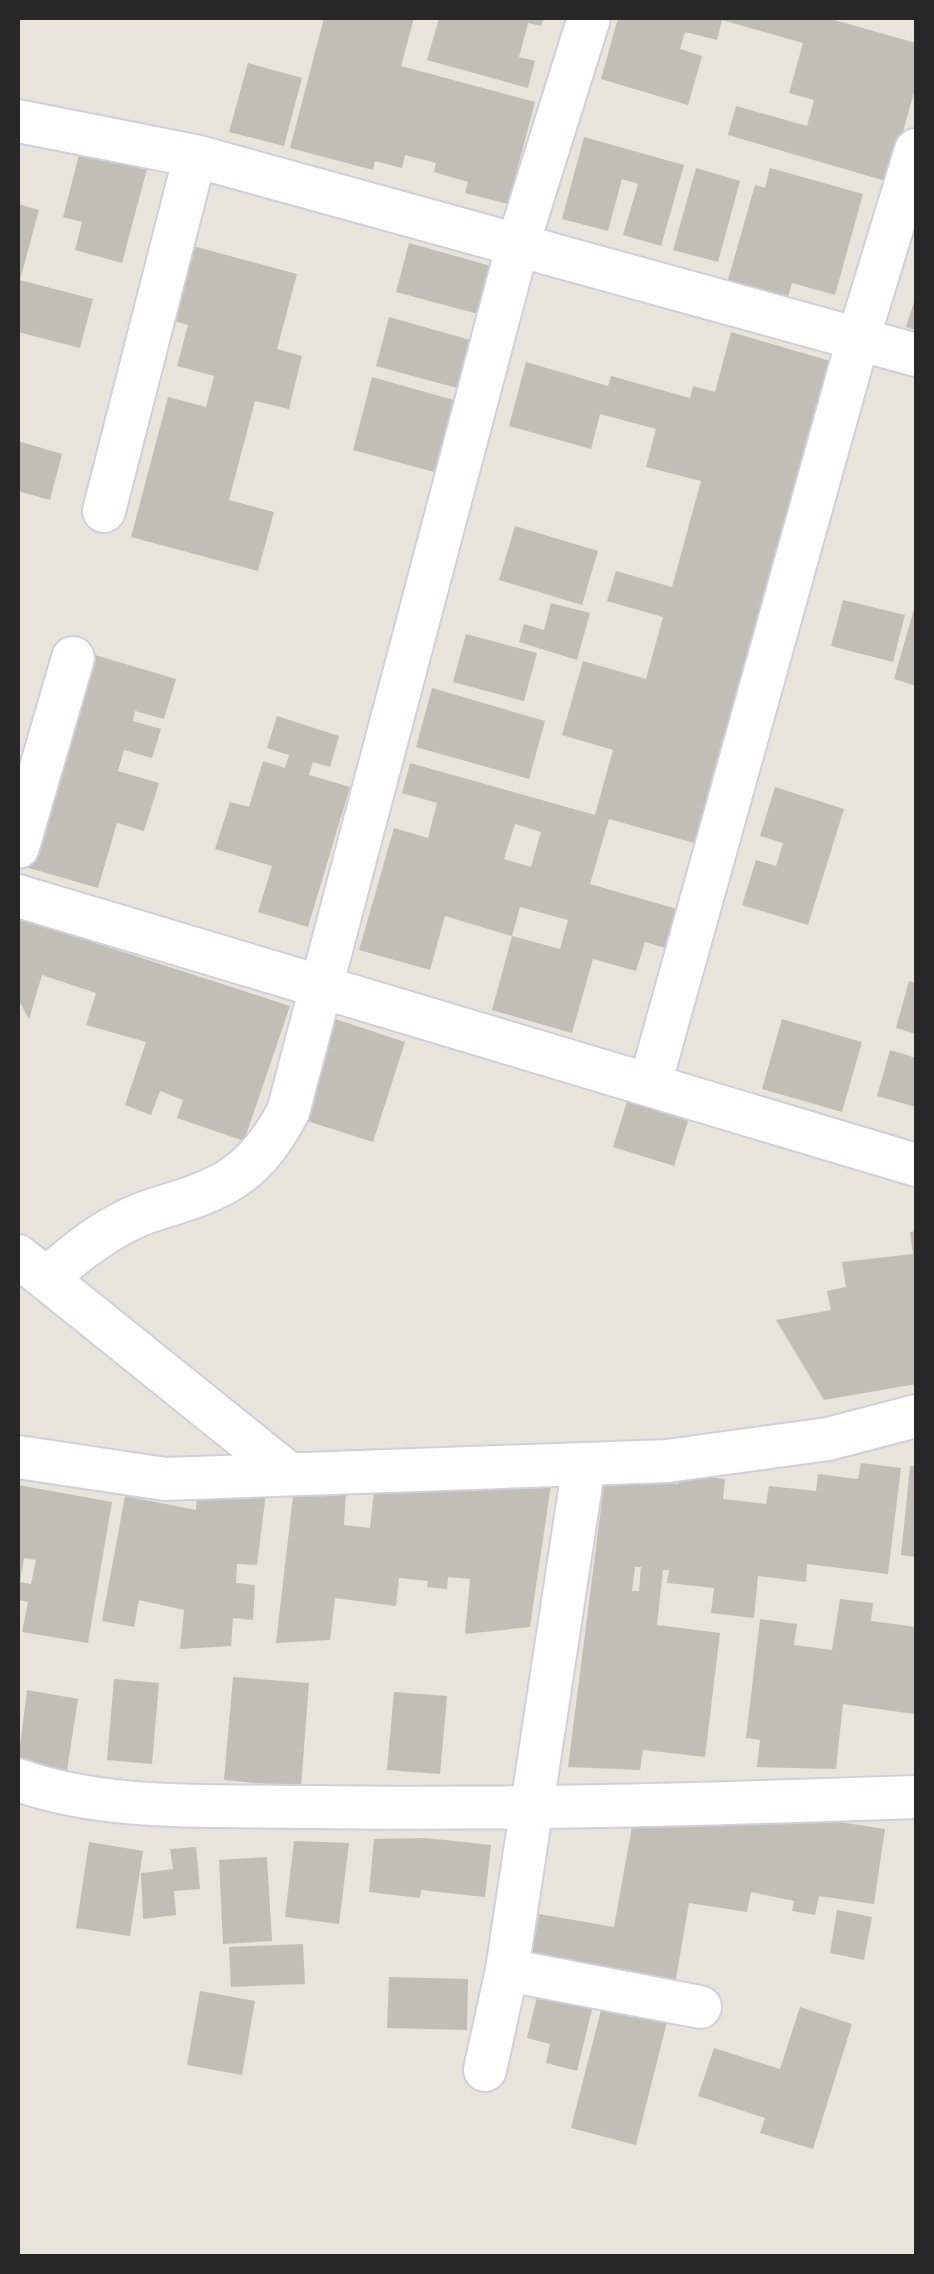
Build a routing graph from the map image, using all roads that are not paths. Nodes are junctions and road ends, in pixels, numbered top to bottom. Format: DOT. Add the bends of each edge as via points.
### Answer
graph roads {
  1 [pos="590,18"];
  2 [pos="18,122"];
  3 [pos="916,150"];
  4 [pos="195,156"];
  5 [pos="518,244"];
  6 [pos="860,336"];
  7 [pos="916,355"];
  8 [pos="104,511"];
  9 [pos="73,658"];
  10 [pos="18,847"];
  11 [pos="18,896"];
  12 [pos="322,988"];
  13 [pos="650,1084"];
  14 [pos="916,1165"];
  15 [pos="32,1268"];
  16 [pos="916,1416"];
  17 [pos="18,1457"];
  18 [pos="584,1464"];
  19 [pos="288,1474"];
  20 [pos="18,1780"];
  21 [pos="916,1798"];
  22 [pos="532,1810"];
  23 [pos="508,1970"];
  24 [pos="700,2008"];
  25 [pos="485,2070"];
  1 -- 5 [label="street"];
  2 -- 4 [label="street"];
  3 -- 6 [label="street"];
  4 -- 5 [label="street"];
  4 -- 8 [label="street"];
  5 -- 6 [label="street"];
  5 -- 12 [label="street"];
  6 -- 7 [label="street"];
  6 -- 13 [label="street"];
  9 -- 10 [label="street"];
  11 -- 12 [label="street"];
  12 -- 13 [label="street"];
  12 -- 15 [label="street" via="288,1112 262,1155 202,1197 121,1224"];
  13 -- 14 [label="street"];
  15 -- 19 [label="street"];
  16 -- 18 [label="street" via="828,1439 667,1461"];
  17 -- 19 [label="street" via="165,1480"];
  18 -- 19 [label="street"];
  18 -- 22 [label="street"];
  20 -- 22 [label="street" via="51,1792 169,1804"];
  21 -- 22 [label="street"];
  22 -- 23 [label="street"];
  23 -- 24 [label="street"];
  23 -- 25 [label="street"];
}
